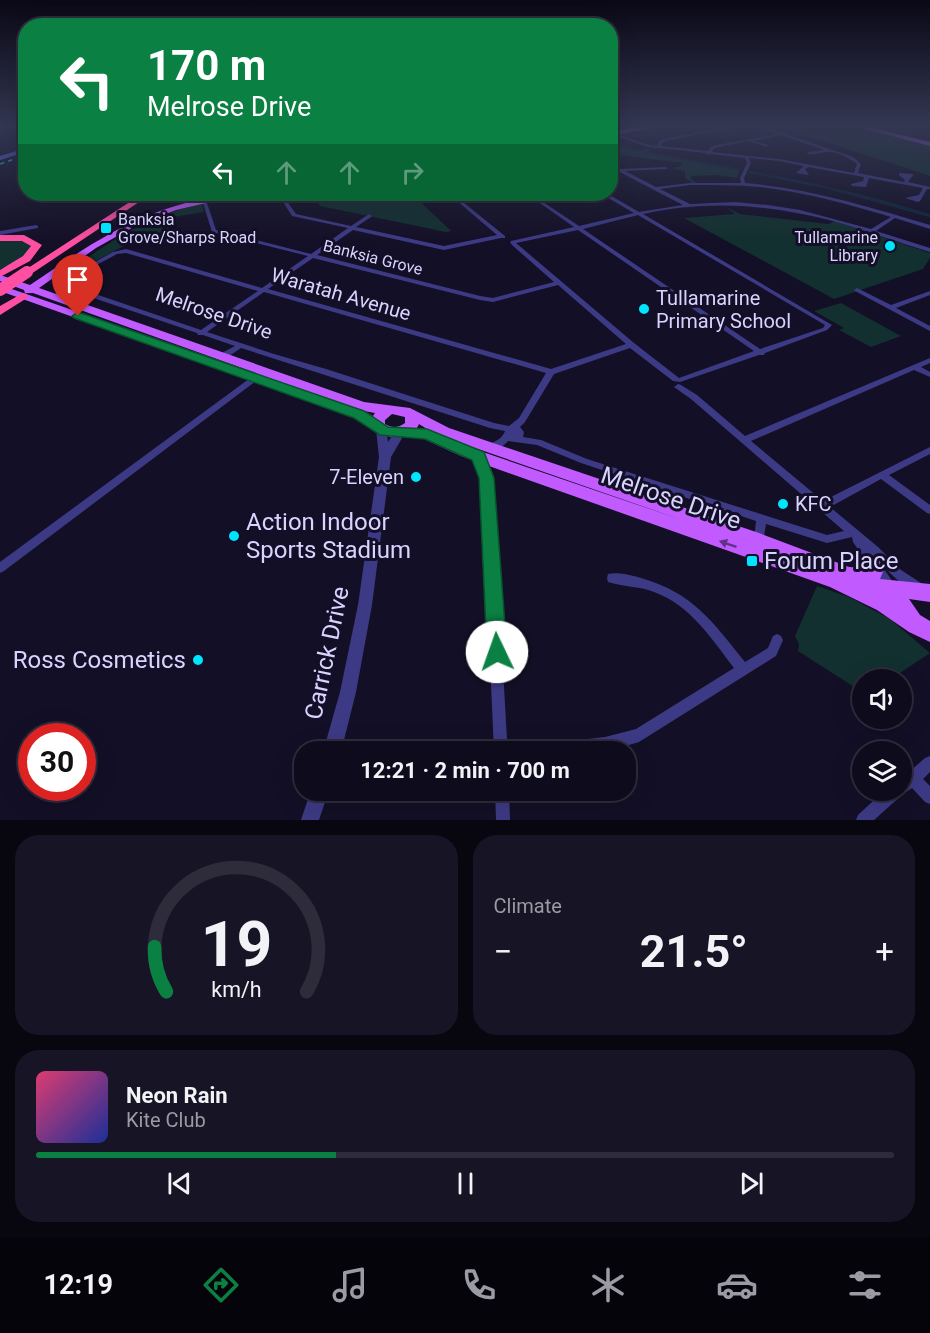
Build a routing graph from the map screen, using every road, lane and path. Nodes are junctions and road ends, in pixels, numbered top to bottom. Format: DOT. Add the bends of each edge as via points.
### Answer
graph roads {
  1 [pos="748,165"];
  2 [pos="790,165"];
  3 [pos="859,165"];
  4 [pos="618,168"];
  5 [pos="664,168"];
  6 [pos="622,170"];
  7 [pos="856,174"];
  8 [pos="743,183"];
  9 [pos="928,187"];
  10 [pos="655,188"];
  11 [pos="920,196"];
  12 [pos="126,201"];
  13 [pos="135,201"];
  14 [pos="187,201"];
  15 [pos="201,201"];
  16 [pos="204,201"];
  17 [pos="285,201"];
  18 [pos="460,201"];
  19 [pos="539,201"];
  20 [pos="617,201"];
  21 [pos="690,207"];
  22 [pos="640,214"];
  23 [pos="369,216"];
  24 [pos="895,216"];
  25 [pos="132,221"];
  26 [pos="36,227"];
  27 [pos="930,227"];
  28 [pos="352,228"];
  29 [pos="578,228"];
  30 [pos="872,231"];
  31 [pos="0,233"];
  32 [pos="0,238"];
  33 [pos="509,241"];
  34 [pos="930,250"];
  35 [pos="122,251"];
  36 [pos="313,256"];
  37 [pos="19,269"];
  38 [pos="44,276"];
  39 [pos="557,283"];
  40 [pos="0,289"];
  41 [pos="14,289"];
  42 [pos="263,290"];
  43 [pos="856,290"];
  44 [pos="930,293"];
  45 [pos="890,308"];
  46 [pos="930,328"];
  47 [pos="139,332"];
  48 [pos="201,333"];
  49 [pos="631,345"];
  50 [pos="242,347"];
  51 [pos="761,353"];
  52 [pos="228,358"];
  53 [pos="930,360"];
  54 [pos="915,367"];
  55 [pos="550,372"];
  56 [pos="261,375"];
  57 [pos="930,375"];
  58 [pos="679,383"];
  59 [pos="387,410"];
  60 [pos="412,415"];
  61 [pos="380,427"];
  62 [pos="402,432"];
  63 [pos="514,434"];
  64 [pos="744,440"];
  65 [pos="930,450"];
  66 [pos="484,452"];
  67 [pos="385,457"];
  68 [pos="509,460"];
  69 [pos="882,475"];
  70 [pos="487,478"];
  71 [pos="600,492"];
  72 [pos="822,506"];
  73 [pos="930,510"];
  74 [pos="761,519"];
  75 [pos="854,535"];
  76 [pos="759,540"];
  77 [pos="876,567"];
  78 [pos="0,568"];
  79 [pos="838,571"];
  80 [pos="612,578"];
  81 [pos="892,590"];
  82 [pos="927,593"];
  83 [pos="923,628"];
  84 [pos="777,640"];
  85 [pos="743,669"];
  86 [pos="335,741"];
  87 [pos="501,741"];
  88 [pos="623,741"];
  89 [pos="930,763"];
  90 [pos="912,778"];
  91 [pos="912,785"];
  92 [pos="930,797"];
  93 [pos="316,801"];
  94 [pos="502,801"];
  95 [pos="885,801"];
  96 [pos="309,820"];
  97 [pos="503,820"];
  98 [pos="863,820"];
  1 -- 8 [label="street"];
  2 -- 7 [label="street"];
  3 -- 7 [label="street"];
  4 -- 6 [label="street"];
  5 -- 6 [label="street"];
  6 -- 10 [label="street"];
  7 -- 9 [label="street" via="866,179 905,181"];
  8 -- 10 [label="street"];
  8 -- 24 [label="street" via="813,194"];
  9 -- 11 [label="street"];
  10 -- 21 [label="street"];
  12 -- 37 [label="highway"];
  13 -- 37 [label="highway"];
  14 -- 25 [label="main road"];
  15 -- 25 [label="main road"];
  16 -- 36 [label="street, Banksia Grove" via="214,231"];
  17 -- 28 [label="street" via="294,215"];
  18 -- 33 [label="street"];
  19 -- 29 [label="street"];
  20 -- 22 [label="street"];
  21 -- 22 [label="street"];
  21 -- 30 [label="street" via="763,204 825,216"];
  22 -- 29 [label="street"];
  22 -- 51 [label="street" via="830,326"];
  23 -- 28 [label="street"];
  24 -- 27 [label="street"];
  24 -- 30 [label="street"];
  25 -- 38 [label="main road" via="99,236"];
  26 -- 31 [label="street"];
  28 -- 33 [label="street" via="445,249"];
  28 -- 36 [label="street"];
  29 -- 33 [label="street"];
  29 -- 51 [label="street"];
  30 -- 34 [label="street"];
  32 -- 37 [label="highway" via="24,238 36,245"];
  33 -- 39 [label="street"];
  35 -- 42 [label="street, Waratah Avenue"];
  35 -- 48 [label="street, Melrose Drive" via="59,284"];
  36 -- 39 [label="street, Banksia Grove" via="490,300"];
  36 -- 42 [label="street"];
  37 -- 40 [label="highway, bridge"];
  37 -- 41 [label="highway"];
  38 -- 41 [label="main road"];
  38 -- 41 [label="main road" via="49,281"];
  39 -- 49 [label="street"];
  40 -- 41 [label="main road, Melrose Drive"];
  41 -- 47 [label="main road, Melrose Drive"];
  42 -- 48 [label="street"];
  42 -- 55 [label="street, Waratah Avenue"];
  43 -- 45 [label="street"];
  44 -- 45 [label="street"];
  45 -- 46 [label="street"];
  47 -- 52 [label="main road, Melrose Drive"];
  47 -- 56 [label="main road, Melrose Drive"];
  48 -- 50 [label="street, Melrose Drive"];
  49 -- 55 [label="street"];
  49 -- 58 [label="street"];
  50 -- 52 [label="street"];
  50 -- 63 [label="street, Melrose Drive"];
  51 -- 58 [label="street"];
  52 -- 56 [label="main road, Melrose Drive"];
  53 -- 54 [label="street"];
  54 -- 57 [label="street"];
  54 -- 64 [label="street"];
  55 -- 63 [label="street"];
  56 -- 59 [label="main road, Melrose Drive"];
  56 -- 61 [label="main road, Melrose Drive" via="359,414"];
  56 -- 78 [label="street"];
  58 -- 64 [label="street"];
  59 -- 60 [label="main road" via="404,409"];
  59 -- 61 [label="main road" via="379,417"];
  60 -- 62 [label="main road" via="414,422"];
  60 -- 66 [label="main road, Melrose Drive"];
  61 -- 62 [label="main road" via="389,433"];
  61 -- 67 [label="street, Carrick Drive"];
  62 -- 66 [label="main road, Melrose Drive" via="427,434"];
  62 -- 67 [label="street, Carrick Drive"];
  63 -- 66 [label="street"];
  63 -- 68 [label="street"];
  63 -- 74 [label="street, Melrose Drive"];
  64 -- 72 [label="street"];
  65 -- 69 [label="street"];
  66 -- 68 [label="main road, Melrose Drive"];
  66 -- 70 [label="street"];
  67 -- 86 [label="street, Carrick Drive" via="359,639"];
  68 -- 70 [label="street"];
  68 -- 71 [label="main road, Melrose Drive"];
  69 -- 72 [label="street"];
  69 -- 73 [label="street"];
  70 -- 87 [label="street"];
  71 -- 76 [label="main road, Melrose Drive"];
  83 -- 71 [label="main road, Melrose Drive, one-way" via="835,581"];
  72 -- 75 [label="street"];
  74 -- 75 [label="street, Melrose Drive" via="827,539"];
  74 -- 76 [label="street"];
  75 -- 77 [label="street"];
  75 -- 82 [label="street" via="897,573"];
  76 -- 79 [label="main road, Melrose Drive"];
  77 -- 79 [label="main road" via="869,577"];
  77 -- 81 [label="street"];
  79 -- 81 [label="main road, Melrose Drive" via="871,586"];
  80 -- 85 [label="street" via="658,587 679,598 699,614"];
  81 -- 82 [label="main road, Melrose Drive"];
  81 -- 83 [label="main road"];
  84 -- 85 [label="street" via="772,652"];
  85 -- 88 [label="street" via="639,735"];
  89 -- 90 [label="street"];
  91 -- 92 [label="street"];
  93 -- 96 [label="street"];
  94 -- 97 [label="street"];
  95 -- 98 [label="street"];
}
